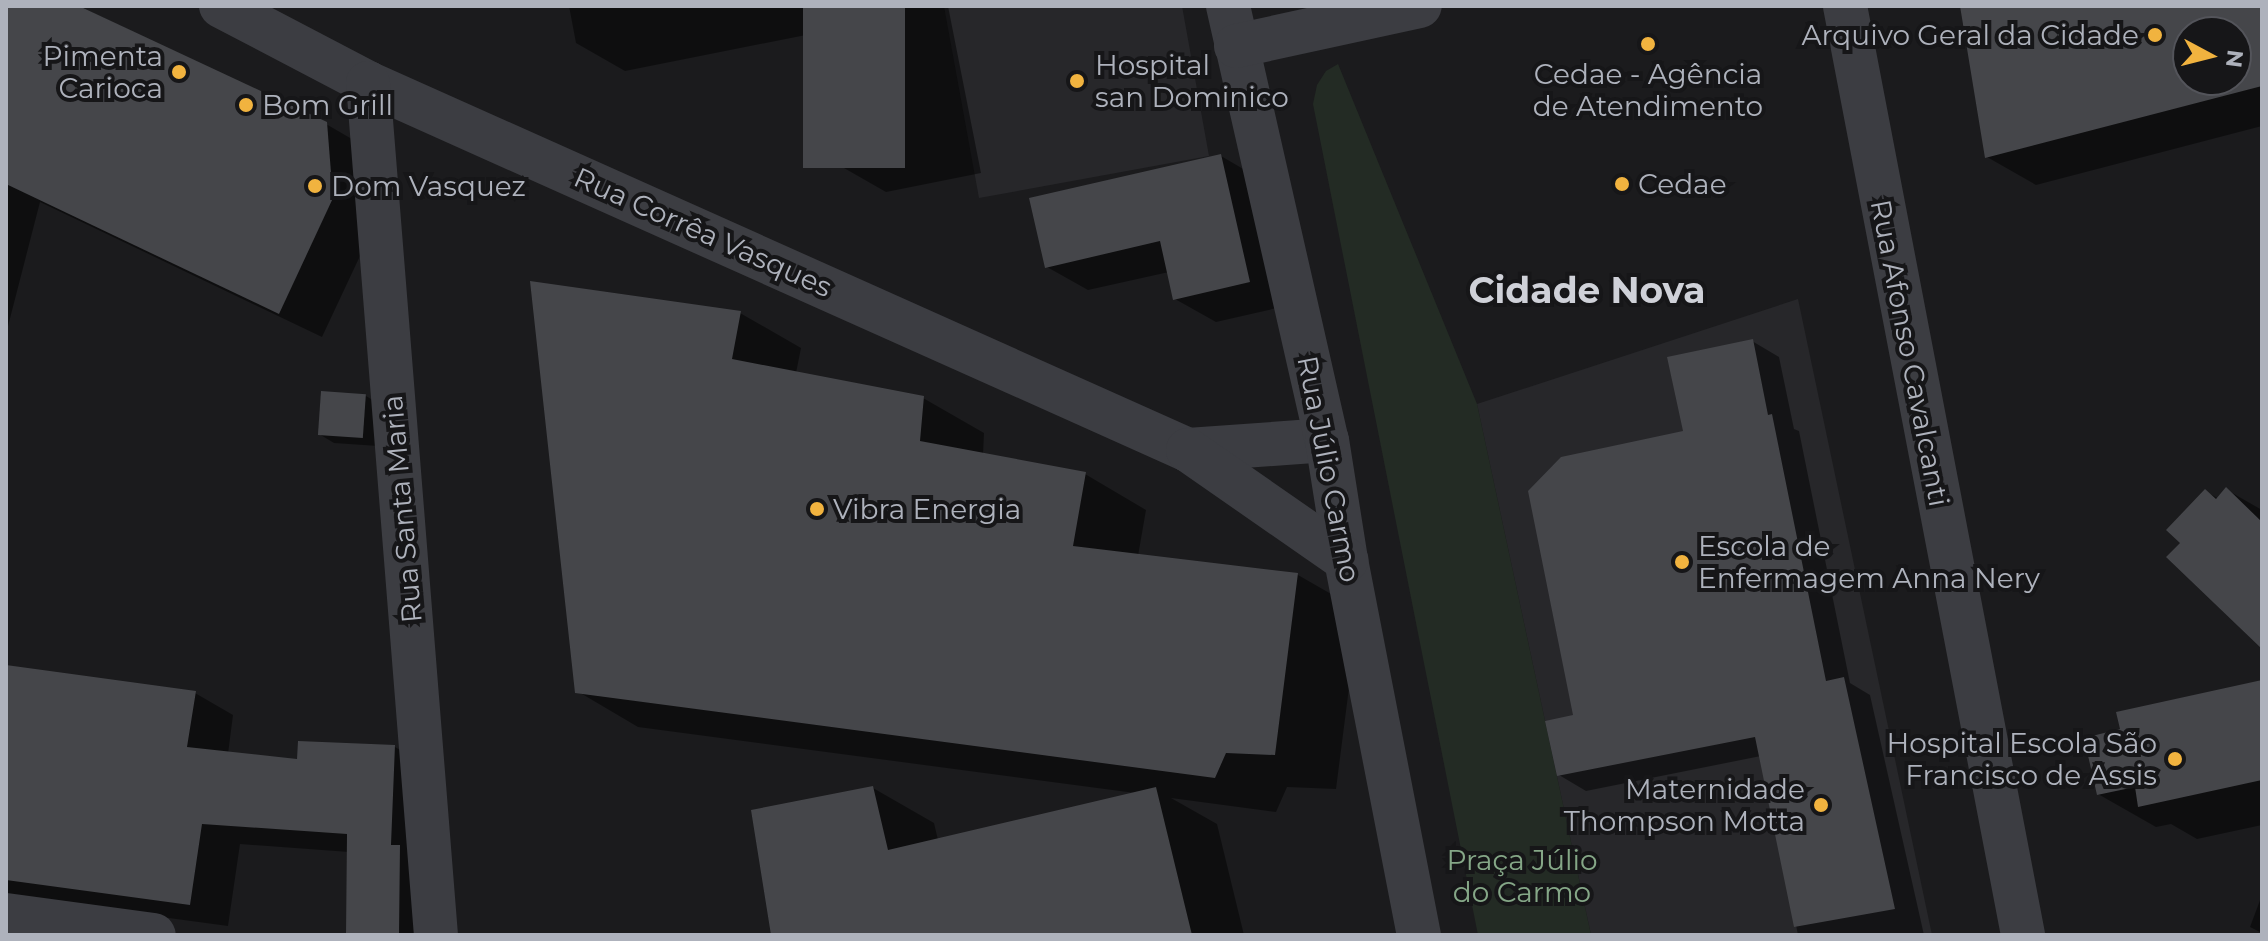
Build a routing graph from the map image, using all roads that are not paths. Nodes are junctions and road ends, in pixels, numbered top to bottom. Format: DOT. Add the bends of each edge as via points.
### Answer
graph roads {
  1 [pos="221,6"];
  2 [pos="1420,6"];
  3 [pos="1845,6"];
  4 [pos="1232,26"];
  5 [pos="368,83"];
  6 [pos="1327,440"];
  7 [pos="1188,450"];
  8 [pos="1346,560"];
  9 [pos="6,915"];
  10 [pos="154,935"];
  11 [pos="436,935"];
  12 [pos="1419,935"];
  13 [pos="2023,935"];
  1 -- 5 [label="street, Rua Corrêa Vasques"];
  2 -- 4 [label="street"];
  3 -- 13 [label="street, Rua Afonso Cavalcanti"];
  4 -- 6 [label="street, Rua Júlio Carmo"];
  5 -- 7 [label="street, Rua Corrêa Vasques"];
  5 -- 11 [label="street, Rua Santa Maria"];
  6 -- 7 [label="street, Rua Corrêa Vasques"];
  6 -- 8 [label="street, Rua Júlio Carmo"];
  7 -- 8 [label="street, Rua Corrêa Vasques"];
  8 -- 12 [label="street, Rua Júlio Carmo"];
  9 -- 10 [label="street"];
}
